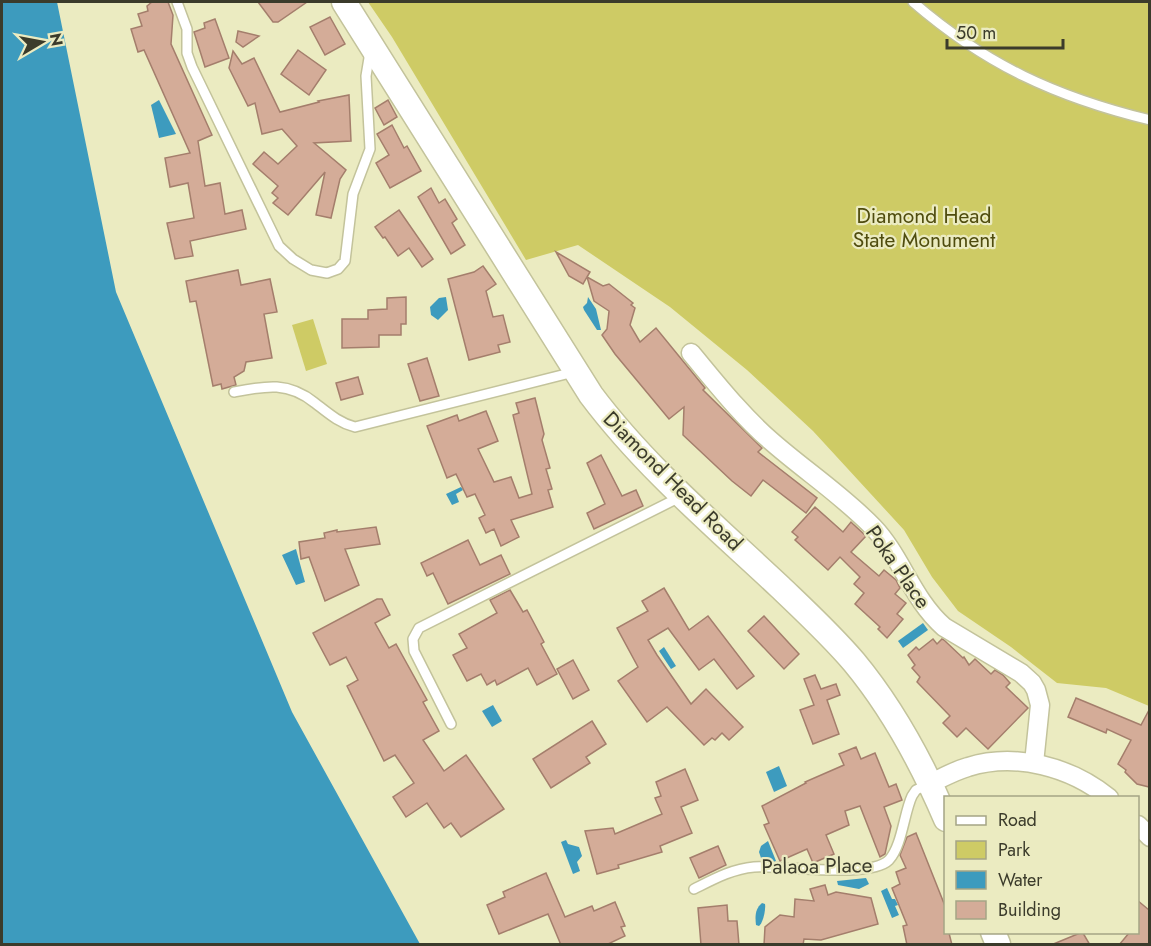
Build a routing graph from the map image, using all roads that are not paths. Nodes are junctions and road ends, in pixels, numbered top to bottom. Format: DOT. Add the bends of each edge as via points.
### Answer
graph roads {
  1 [pos="177,2"];
  2 [pos="344,2"];
  3 [pos="913,2"];
  4 [pos="371,45"];
  5 [pos="1149,120"];
  6 [pos="691,353"];
  7 [pos="576,371"];
  8 [pos="234,392"];
  9 [pos="684,495"];
  10 [pos="451,724"];
  11 [pos="1034,763"];
  12 [pos="929,784"];
  13 [pos="1106,796"];
  14 [pos="944,817"];
  15 [pos="694,889"];
  1 -- 4 [label="lane" via="187,29 187,53 192,67 279,246 311,270 327,273 345,261 353,194 370,149 366,76"];
  2 -- 4 [label="street, Diamond Head Road"];
  3 -- 5 [label="lane" via="991,59 1046,88"];
  4 -- 7 [label="street, Diamond Head Road"];
  6 -- 11 [label="street, Poka Place" via="755,426 879,533 934,619 1032,683 1040,705"];
  7 -- 8 [label="lane" via="355,428 342,424 310,399 288,388 269,385"];
  7 -- 9 [label="street, Diamond Head Road" via="622,434"];
  9 -- 10 [label="lane" via="419,628 413,639 414,651"];
  9 -- 12 [label="street, Diamond Head Road" via="855,663 895,720"];
  11 -- 12 [label="street" via="975,765"];
  11 -- 13 [label="street" via="1084,780"];
  12 -- 14 [label="street, Diamond Head Road"];
  12 -- 15 [label="lane, Palaoa Place" via="912,796 893,855 882,865 870,869 742,868"];
}
